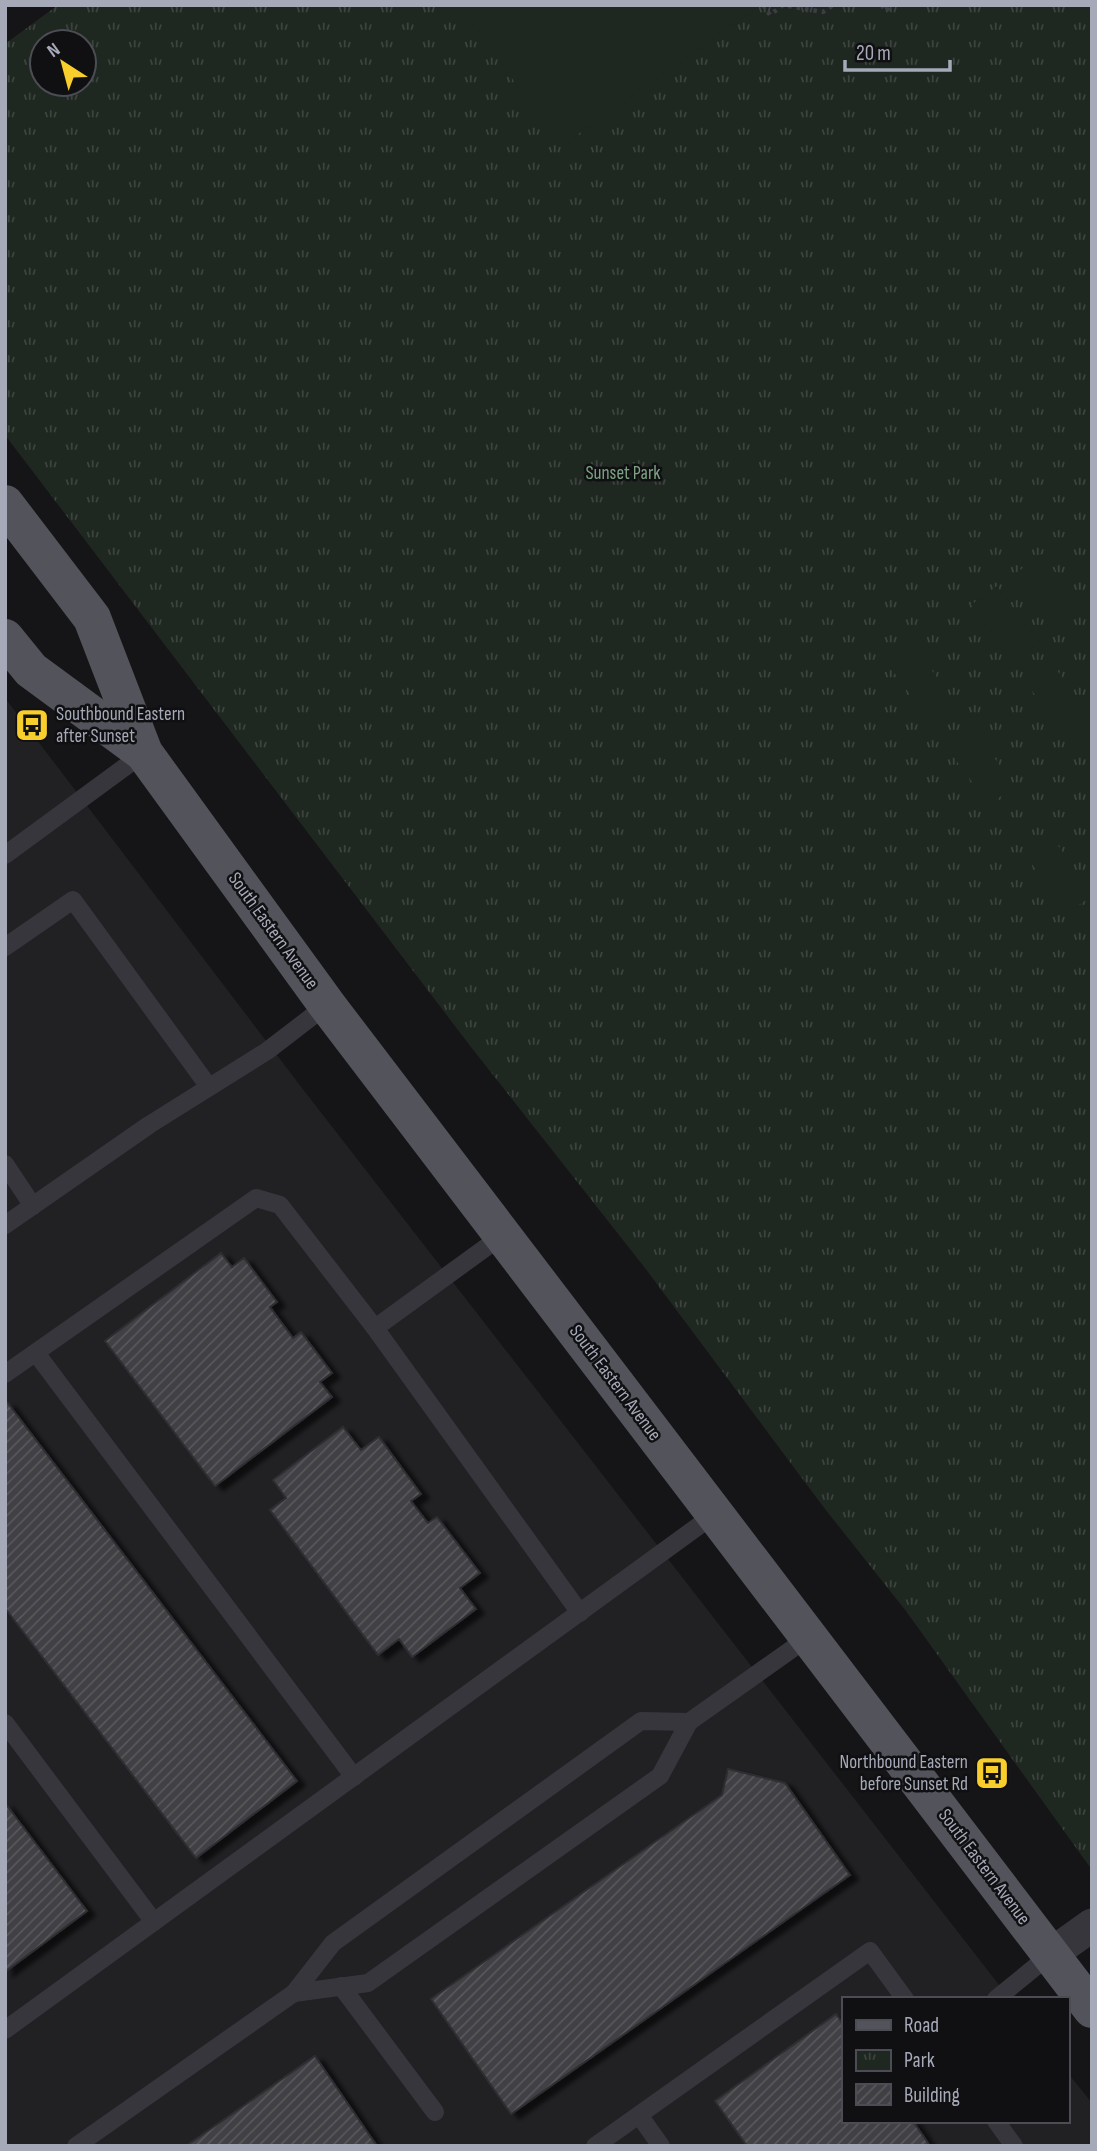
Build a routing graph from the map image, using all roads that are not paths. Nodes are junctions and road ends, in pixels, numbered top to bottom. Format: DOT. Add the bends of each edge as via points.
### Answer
graph roads {
  1 [pos="5,504"];
  2 [pos="5,638"];
  3 [pos="144,753"];
  4 [pos="5,855"];
  5 [pos="5,947"];
  6 [pos="327,1005"];
  7 [pos="209,1087"];
  8 [pos="5,1164"];
  9 [pos="33,1206"];
  10 [pos="5,1225"];
  11 [pos="503,1234"];
  12 [pos="375,1328"];
  13 [pos="36,1353"];
  14 [pos="5,1374"];
  15 [pos="715,1514"];
  16 [pos="580,1613"];
  17 [pos="809,1637"];
  18 [pos="689,1722"];
  19 [pos="5,1723"];
  20 [pos="354,1777"];
  21 [pos="154,1922"];
  22 [pos="1092,1926"];
  23 [pos="1050,1955"];
  24 [pos="341,1986"];
  25 [pos="294,1993"];
  26 [pos="904,1997"];
  27 [pos="998,1997"];
  28 [pos="1092,2009"];
  29 [pos="5,2029"];
  30 [pos="435,2112"];
  31 [pos="639,2115"];
  32 [pos="997,2123"];
  33 [pos="76,2146"];
  34 [pos="595,2146"];
  35 [pos="661,2146"];
  36 [pos="1014,2146"];
  1 -- 3 [label="main road, South Eastern Avenue" via="92,618"];
  2 -- 3 [label="main road, South Eastern Avenue" via="31,670"];
  3 -- 4 [label="lane"];
  3 -- 6 [label="main road, South Eastern Avenue"];
  5 -- 7 [label="lane" via="73,900"];
  6 -- 7 [label="lane" via="267,1051"];
  6 -- 11 [label="main road, South Eastern Avenue"];
  7 -- 9 [label="lane"];
  8 -- 9 [label="lane"];
  9 -- 10 [label="lane"];
  11 -- 12 [label="lane"];
  11 -- 15 [label="main road, South Eastern Avenue"];
  12 -- 13 [label="lane" via="280,1205 256,1198"];
  12 -- 16 [label="lane"];
  13 -- 14 [label="lane"];
  13 -- 20 [label="lane"];
  15 -- 16 [label="lane"];
  15 -- 17 [label="main road, South Eastern Avenue"];
  16 -- 20 [label="lane"];
  17 -- 18 [label="lane"];
  17 -- 23 [label="main road, South Eastern Avenue"];
  18 -- 24 [label="lane" via="660,1776 368,1983"];
  18 -- 25 [label="lane" via="641,1721 333,1942"];
  19 -- 21 [label="lane"];
  20 -- 21 [label="lane"];
  21 -- 29 [label="lane"];
  22 -- 23 [label="street"];
  23 -- 27 [label="lane"];
  23 -- 28 [label="main road, South Eastern Avenue"];
  24 -- 25 [label="lane"];
  24 -- 30 [label="lane"];
  25 -- 33 [label="lane"];
  26 -- 31 [label="lane" via="870,1951"];
  31 -- 34 [label="lane"];
  31 -- 35 [label="lane"];
  32 -- 36 [label="lane"];
}
